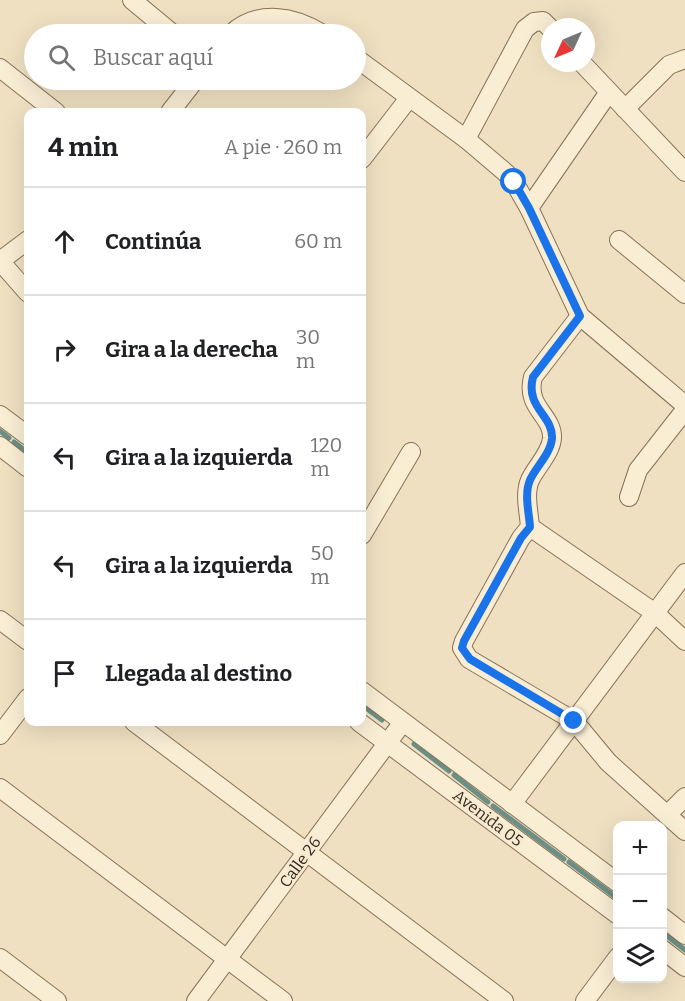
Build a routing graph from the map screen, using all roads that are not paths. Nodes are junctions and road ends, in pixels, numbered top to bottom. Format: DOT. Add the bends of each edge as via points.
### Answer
graph roads {
  1 [pos="132,0"];
  2 [pos="541,21"];
  3 [pos="161,24"];
  4 [pos="249,24"];
  5 [pos="302,24"];
  6 [pos="685,59"];
  7 [pos="366,66"];
  8 [pos="0,68"];
  9 [pos="590,72"];
  10 [pos="24,87"];
  11 [pos="28,90"];
  12 [pos="187,90"];
  13 [pos="609,92"];
  14 [pos="409,98"];
  15 [pos="51,108"];
  16 [pos="173,108"];
  17 [pos="625,109"];
  18 [pos="466,139"];
  19 [pos="366,154"];
  20 [pos="685,172"];
  21 [pos="529,208"];
  22 [pos="619,240"];
  23 [pos="24,243"];
  24 [pos="0,261"];
  25 [pos="24,288"];
  26 [pos="685,294"];
  27 [pos="580,316"];
  28 [pos="685,405"];
  29 [pos="685,410"];
  30 [pos="0,415"];
  31 [pos="24,433"];
  32 [pos="0,446"];
  33 [pos="411,452"];
  34 [pos="24,465"];
  35 [pos="629,497"];
  36 [pos="366,503"];
  37 [pos="377,510"];
  38 [pos="530,527"];
  39 [pos="366,528"];
  40 [pos="685,573"];
  41 [pos="655,613"];
  42 [pos="0,620"];
  43 [pos="24,638"];
  44 [pos="685,642"];
  45 [pos="366,694"];
  46 [pos="24,703"];
  47 [pos="574,721"];
  48 [pos="403,722"];
  49 [pos="139,726"];
  50 [pos="364,726"];
  51 [pos="0,735"];
  52 [pos="387,743"];
  53 [pos="0,788"];
  54 [pos="685,797"];
  55 [pos="512,804"];
  56 [pos="667,815"];
  57 [pos="685,831"];
  58 [pos="308,852"];
  59 [pos="613,879"];
  60 [pos="613,911"];
  61 [pos="667,920"];
  62 [pos="685,935"];
  63 [pos="667,953"];
  64 [pos="0,958"];
  65 [pos="228,959"];
  66 [pos="613,964"];
  67 [pos="685,967"];
  68 [pos="57,1001"];
  69 [pos="196,1001"];
  70 [pos="284,1001"];
  71 [pos="504,1001"];
  72 [pos="585,1001"];
  1 -- 3 [label="street"];
  2 -- 18 [label="street" via="525,29"];
  4 -- 5 [label="street" via="276,17"];
  6 -- 17 [label="street" via="669,65"];
  7 -- 14 [label="street"];
  8 -- 10 [label="street"];
  9 -- 13 [label="street"];
  11 -- 15 [label="street"];
  12 -- 16 [label="street"];
  13 -- 17 [label="street"];
  13 -- 21 [label="street"];
  14 -- 18 [label="street"];
  14 -- 19 [label="street"];
  17 -- 20 [label="street"];
  18 -- 21 [label="street" via="514,182"];
  21 -- 27 [label="street"];
  22 -- 26 [label="street"];
  23 -- 24 [label="street"];
  24 -- 25 [label="street"];
  27 -- 28 [label="street"];
  27 -- 38 [label="street" via="533,377 531,397 552,439 527,491"];
  29 -- 35 [label="street" via="638,470"];
  30 -- 31 [label="street"];
  32 -- 34 [label="street"];
  33 -- 37 [label="street"];
  36 -- 37 [label="street"];
  37 -- 39 [label="street"];
  38 -- 41 [label="street"];
  38 -- 47 [label="street" via="462,648 470,659"];
  40 -- 41 [label="street"];
  41 -- 44 [label="street"];
  41 -- 47 [label="street"];
  42 -- 43 [label="street"];
  45 -- 48 [label="street, Avenida 05"];
  46 -- 51 [label="street"];
  47 -- 55 [label="street"];
  47 -- 56 [label="street" via="608,762"];
  48 -- 52 [label="street, Calle 26"];
  48 -- 55 [label="street, Avenida 05"];
  49 -- 58 [label="street"];
  50 -- 52 [label="street, Avenida 05"];
  52 -- 58 [label="street, Calle 26"];
  52 -- 60 [label="street, Avenida 05"];
  53 -- 65 [label="street"];
  54 -- 56 [label="street"];
  55 -- 59 [label="street, Avenida 05"];
  56 -- 57 [label="street"];
  58 -- 65 [label="street, Calle 26"];
  58 -- 71 [label="street"];
  61 -- 62 [label="street"];
  63 -- 67 [label="street"];
  64 -- 68 [label="street"];
  65 -- 69 [label="street, Calle 26"];
  65 -- 70 [label="street"];
  66 -- 72 [label="street"];
}
